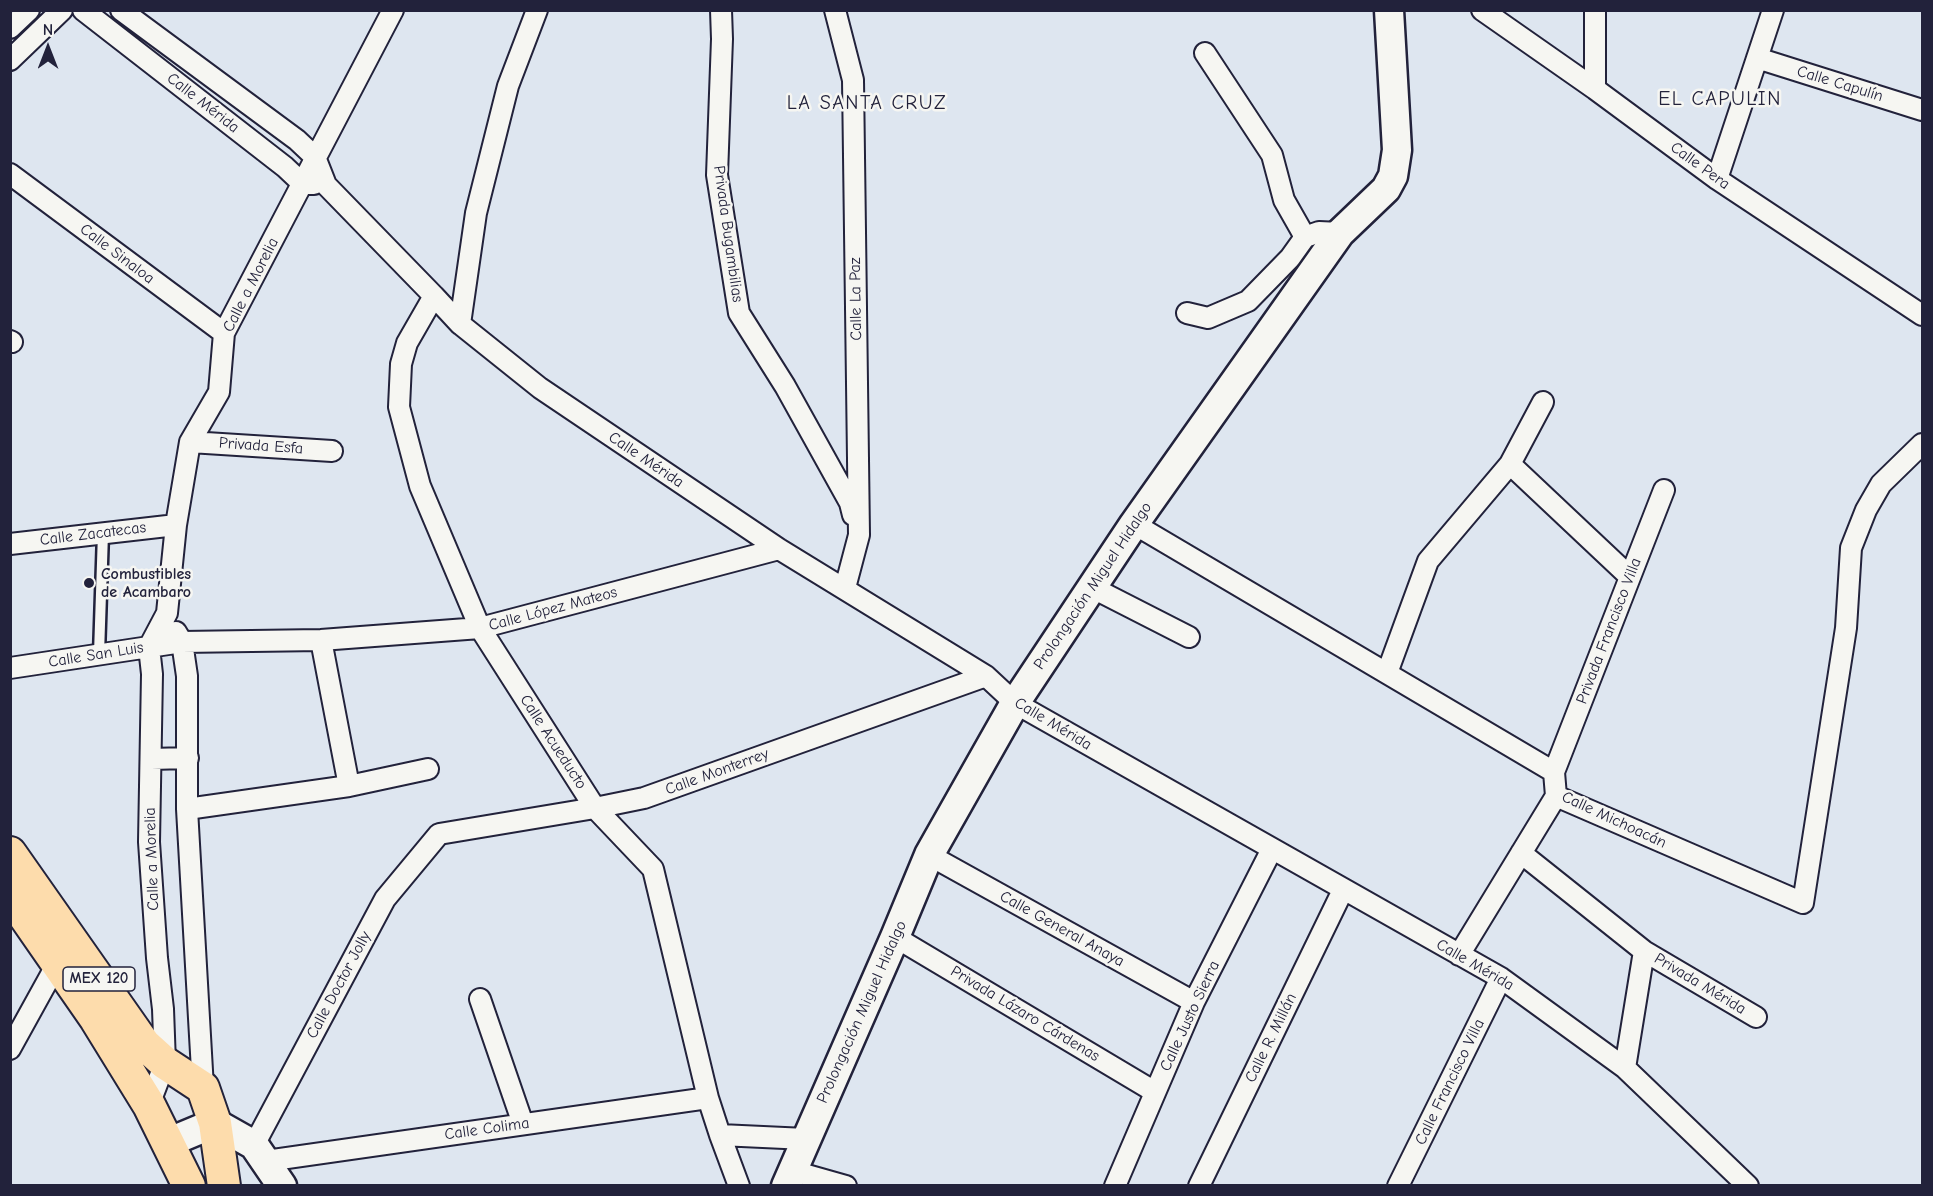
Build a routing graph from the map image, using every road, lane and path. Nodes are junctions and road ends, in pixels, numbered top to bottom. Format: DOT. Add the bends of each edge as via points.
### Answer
graph roads {
  1 [pos="29,10"];
  2 [pos="62,10"];
  3 [pos="83,10"];
  4 [pos="121,10"];
  5 [pos="393,10"];
  6 [pos="537,10"];
  7 [pos="721,10"];
  8 [pos="835,10"];
  9 [pos="1389,10"];
  10 [pos="1482,10"];
  11 [pos="1595,10"];
  12 [pos="1773,10"];
  13 [pos="10,28"];
  14 [pos="1205,53"];
  15 [pos="1757,58"];
  16 [pos="10,60"];
  17 [pos="206,73"];
  18 [pos="1595,89"];
  19 [pos="191,94"];
  20 [pos="1923,110"];
  21 [pos="315,158"];
  22 [pos="10,174"];
  23 [pos="1717,179"];
  24 [pos="303,184"];
  25 [pos="326,185"];
  26 [pos="1340,233"];
  27 [pos="1305,237"];
  28 [pos="435,296"];
  29 [pos="1187,313"];
  30 [pos="1923,315"];
  31 [pos="460,324"];
  32 [pos="224,333"];
  33 [pos="1543,402"];
  34 [pos="190,442"];
  35 [pos="1923,444"];
  36 [pos="332,451"];
  37 [pos="1510,464"];
  38 [pos="1664,490"];
  39 [pos="1134,524"];
  40 [pos="176,525"];
  41 [pos="103,533"];
  42 [pos="859,535"];
  43 [pos="10,544"];
  44 [pos="779,549"];
  45 [pos="1630,578"];
  46 [pos="844,588"];
  47 [pos="1093,588"];
  48 [pos="167,613"];
  49 [pos="480,628"];
  50 [pos="1190,637"];
  51 [pos="321,640"];
  52 [pos="182,642"];
  53 [pos="148,647"];
  54 [pos="99,654"];
  55 [pos="10,668"];
  56 [pos="1387,673"];
  57 [pos="986,676"];
  58 [pos="1015,703"];
  59 [pos="188,758"];
  60 [pos="151,759"];
  61 [pos="428,769"];
  62 [pos="1554,772"];
  63 [pos="349,786"];
  64 [pos="1556,796"];
  65 [pos="595,808"];
  66 [pos="188,809"];
  67 [pos="439,834"];
  68 [pos="1272,849"];
  69 [pos="10,853"];
  70 [pos="1521,853"];
  71 [pos="929,855"];
  72 [pos="1343,890"];
  73 [pos="10,895"];
  74 [pos="895,937"];
  75 [pos="1644,951"];
  76 [pos="66,954"];
  77 [pos="1459,955"];
  78 [pos="1501,978"];
  79 [pos="480,999"];
  80 [pos="1194,1002"];
  81 [pos="1756,1017"];
  82 [pos="10,1049"];
  83 [pos="165,1063"];
  84 [pos="1625,1068"];
  85 [pos="203,1088"];
  86 [pos="1155,1092"];
  87 [pos="708,1098"];
  88 [pos="149,1106"];
  89 [pos="215,1123"];
  90 [pos="523,1124"];
  91 [pos="720,1136"];
  92 [pos="806,1139"];
  93 [pos="167,1143"];
  94 [pos="260,1153"];
  95 [pos="789,1178"];
  96 [pos="189,1185"];
  97 [pos="224,1185"];
  98 [pos="282,1185"];
  99 [pos="739,1185"];
  100 [pos="846,1185"];
  101 [pos="1115,1185"];
  102 [pos="1199,1185"];
  103 [pos="1398,1185"];
  104 [pos="1748,1185"];
  1 -- 13 [label="street"];
  2 -- 16 [label="street"];
  3 -- 19 [label="street, Calle Mérida"];
  4 -- 17 [label="street, Calle Mérida"];
  5 -- 21 [label="street, Calle a Morelia"];
  6 -- 31 [label="street" via="508,86 476,213"];
  7 -- 42 [label="street, Privada Bugambilias" via="717,175 739,313 850,503"];
  8 -- 42 [label="street, Calle La Paz" via="853,80"];
  9 -- 26 [label="street, Prolongación Miguel Hidalgo" via="1397,150 1393,176 1386,189"];
  10 -- 18 [label="street, Calle Pera"];
  11 -- 18 [label="street"];
  12 -- 15 [label="street"];
  14 -- 27 [label="street" via="1272,155 1284,200"];
  15 -- 20 [label="street, Calle Capulín"];
  15 -- 23 [label="street"];
  17 -- 19 [label="street"];
  17 -- 21 [label="street, Calle Mérida" via="297,140"];
  18 -- 23 [label="street, Calle Pera"];
  19 -- 24 [label="street, Calle Mérida"];
  21 -- 24 [label="street, Calle a Morelia"];
  21 -- 25 [label="street, Calle Mérida"];
  22 -- 32 [label="street, Calle Sinaloa"];
  23 -- 30 [label="street, Calle Pera"];
  24 -- 25 [label="street"];
  24 -- 32 [label="street, Calle a Morelia"];
  25 -- 28 [label="street, Calle Mérida"];
  26 -- 27 [label="street" via="1319,232"];
  26 -- 39 [label="street, Prolongación Miguel Hidalgo"];
  27 -- 29 [label="street" via="1248,301 1208,318"];
  28 -- 31 [label="street, Calle Mérida"];
  28 -- 49 [label="street, Calle Acueducto" via="407,343 401,364 399,407 420,486"];
  31 -- 44 [label="street, Calle Mérida" via="540,388"];
  32 -- 34 [label="street, Calle a Morelia" via="219,392"];
  33 -- 37 [label="street"];
  34 -- 36 [label="street, Privada Esfa"];
  34 -- 40 [label="street, Calle a Morelia"];
  35 -- 64 [label="street, Calle Michoacán" via="1881,484 1851,548 1846,628 1803,903"];
  37 -- 45 [label="street"];
  37 -- 56 [label="street" via="1428,561"];
  38 -- 45 [label="street, Privada Francisco Villa"];
  39 -- 47 [label="street, Prolongación Miguel Hidalgo"];
  39 -- 56 [label="street, Calle Michoacán"];
  40 -- 41 [label="street, Calle Zacatecas"];
  40 -- 48 [label="street, Calle a Morelia"];
  41 -- 43 [label="street, Calle Zacatecas"];
  41 -- 54 [label="lane"];
  42 -- 46 [label="street, Calle La Paz"];
  44 -- 46 [label="street, Calle Mérida"];
  44 -- 49 [label="street, Calle López Mateos"];
  45 -- 62 [label="street, Privada Francisco Villa"];
  46 -- 57 [label="street, Calle Mérida"];
  47 -- 50 [label="street"];
  47 -- 58 [label="street, Prolongación Miguel Hidalgo"];
  48 -- 52 [label="street"];
  48 -- 53 [label="street, Calle a Morelia"];
  49 -- 51 [label="street, Calle López Mateos"];
  49 -- 65 [label="street, Calle Acueducto"];
  51 -- 52 [label="street, Calle López Mateos"];
  51 -- 63 [label="street"];
  52 -- 53 [label="street, Calle San Luis"];
  52 -- 59 [label="street" via="187,676"];
  53 -- 54 [label="street, Calle San Luis"];
  53 -- 60 [label="street, Calle a Morelia" via="152,674"];
  54 -- 55 [label="street, Calle San Luis"];
  56 -- 62 [label="street, Calle Michoacán"];
  57 -- 58 [label="street, Calle Mérida"];
  57 -- 65 [label="street, Calle Monterrey" via="644,798"];
  58 -- 68 [label="street, Calle Mérida"];
  58 -- 71 [label="street, Prolongación Miguel Hidalgo"];
  59 -- 60 [label="street"];
  59 -- 66 [label="street"];
  60 -- 83 [label="street, Calle a Morelia" via="149,842"];
  61 -- 63 [label="street"];
  62 -- 64 [label="street, Calle Michoacán"];
  63 -- 66 [label="street"];
  64 -- 70 [label="street"];
  65 -- 67 [label="street, Calle Monterrey"];
  65 -- 87 [label="street, Calle Acueducto" via="653,869"];
  66 -- 85 [label="street"];
  67 -- 94 [label="street, Calle Doctor Jolly" via="385,899"];
  68 -- 72 [label="street, Calle Mérida"];
  68 -- 80 [label="street, Calle Justo Sierra"];
  69 -- 76 [label="main road, MEX 120"];
  70 -- 75 [label="street"];
  70 -- 77 [label="street"];
  71 -- 74 [label="street, Prolongación Miguel Hidalgo"];
  71 -- 80 [label="street, Calle General Anaya"];
  72 -- 77 [label="street, Calle Mérida"];
  72 -- 102 [label="street, Calle R. Millán"];
  73 -- 76 [label="main road, MEX 120"];
  74 -- 86 [label="street, Privada Lázaro Cárdenas"];
  74 -- 92 [label="street, Prolongación Miguel Hidalgo"];
  75 -- 81 [label="street, Privada Mérida"];
  75 -- 84 [label="street"];
  76 -- 82 [label="street"];
  76 -- 83 [label="main road, MEX 120"];
  76 -- 88 [label="main road, MEX 120" via="96,1019"];
  77 -- 78 [label="street, Calle Mérida"];
  78 -- 84 [label="street, Calle Mérida"];
  78 -- 103 [label="street, Calle Francisco Villa"];
  79 -- 90 [label="street"];
  80 -- 86 [label="street, Calle Justo Sierra"];
  83 -- 85 [label="main road, MEX 120"];
  83 -- 88 [label="street, Calle a Morelia"];
  84 -- 104 [label="street, Calle Mérida"];
  85 -- 89 [label="main road"];
  86 -- 101 [label="street, Calle Justo Sierra"];
  87 -- 90 [label="street, Calle Colima"];
  87 -- 91 [label="street, Calle Acueducto"];
  88 -- 93 [label="main road, MEX 120"];
  89 -- 93 [label="street"];
  89 -- 94 [label="street"];
  89 -- 97 [label="main road"];
  90 -- 94 [label="street, Calle Colima"];
  91 -- 92 [label="street"];
  91 -- 99 [label="street, Calle Acueducto"];
  92 -- 95 [label="street, Prolongación Miguel Hidalgo"];
  93 -- 96 [label="main road, MEX 120"];
  94 -- 98 [label="street"];
  95 -- 100 [label="street"];
}
